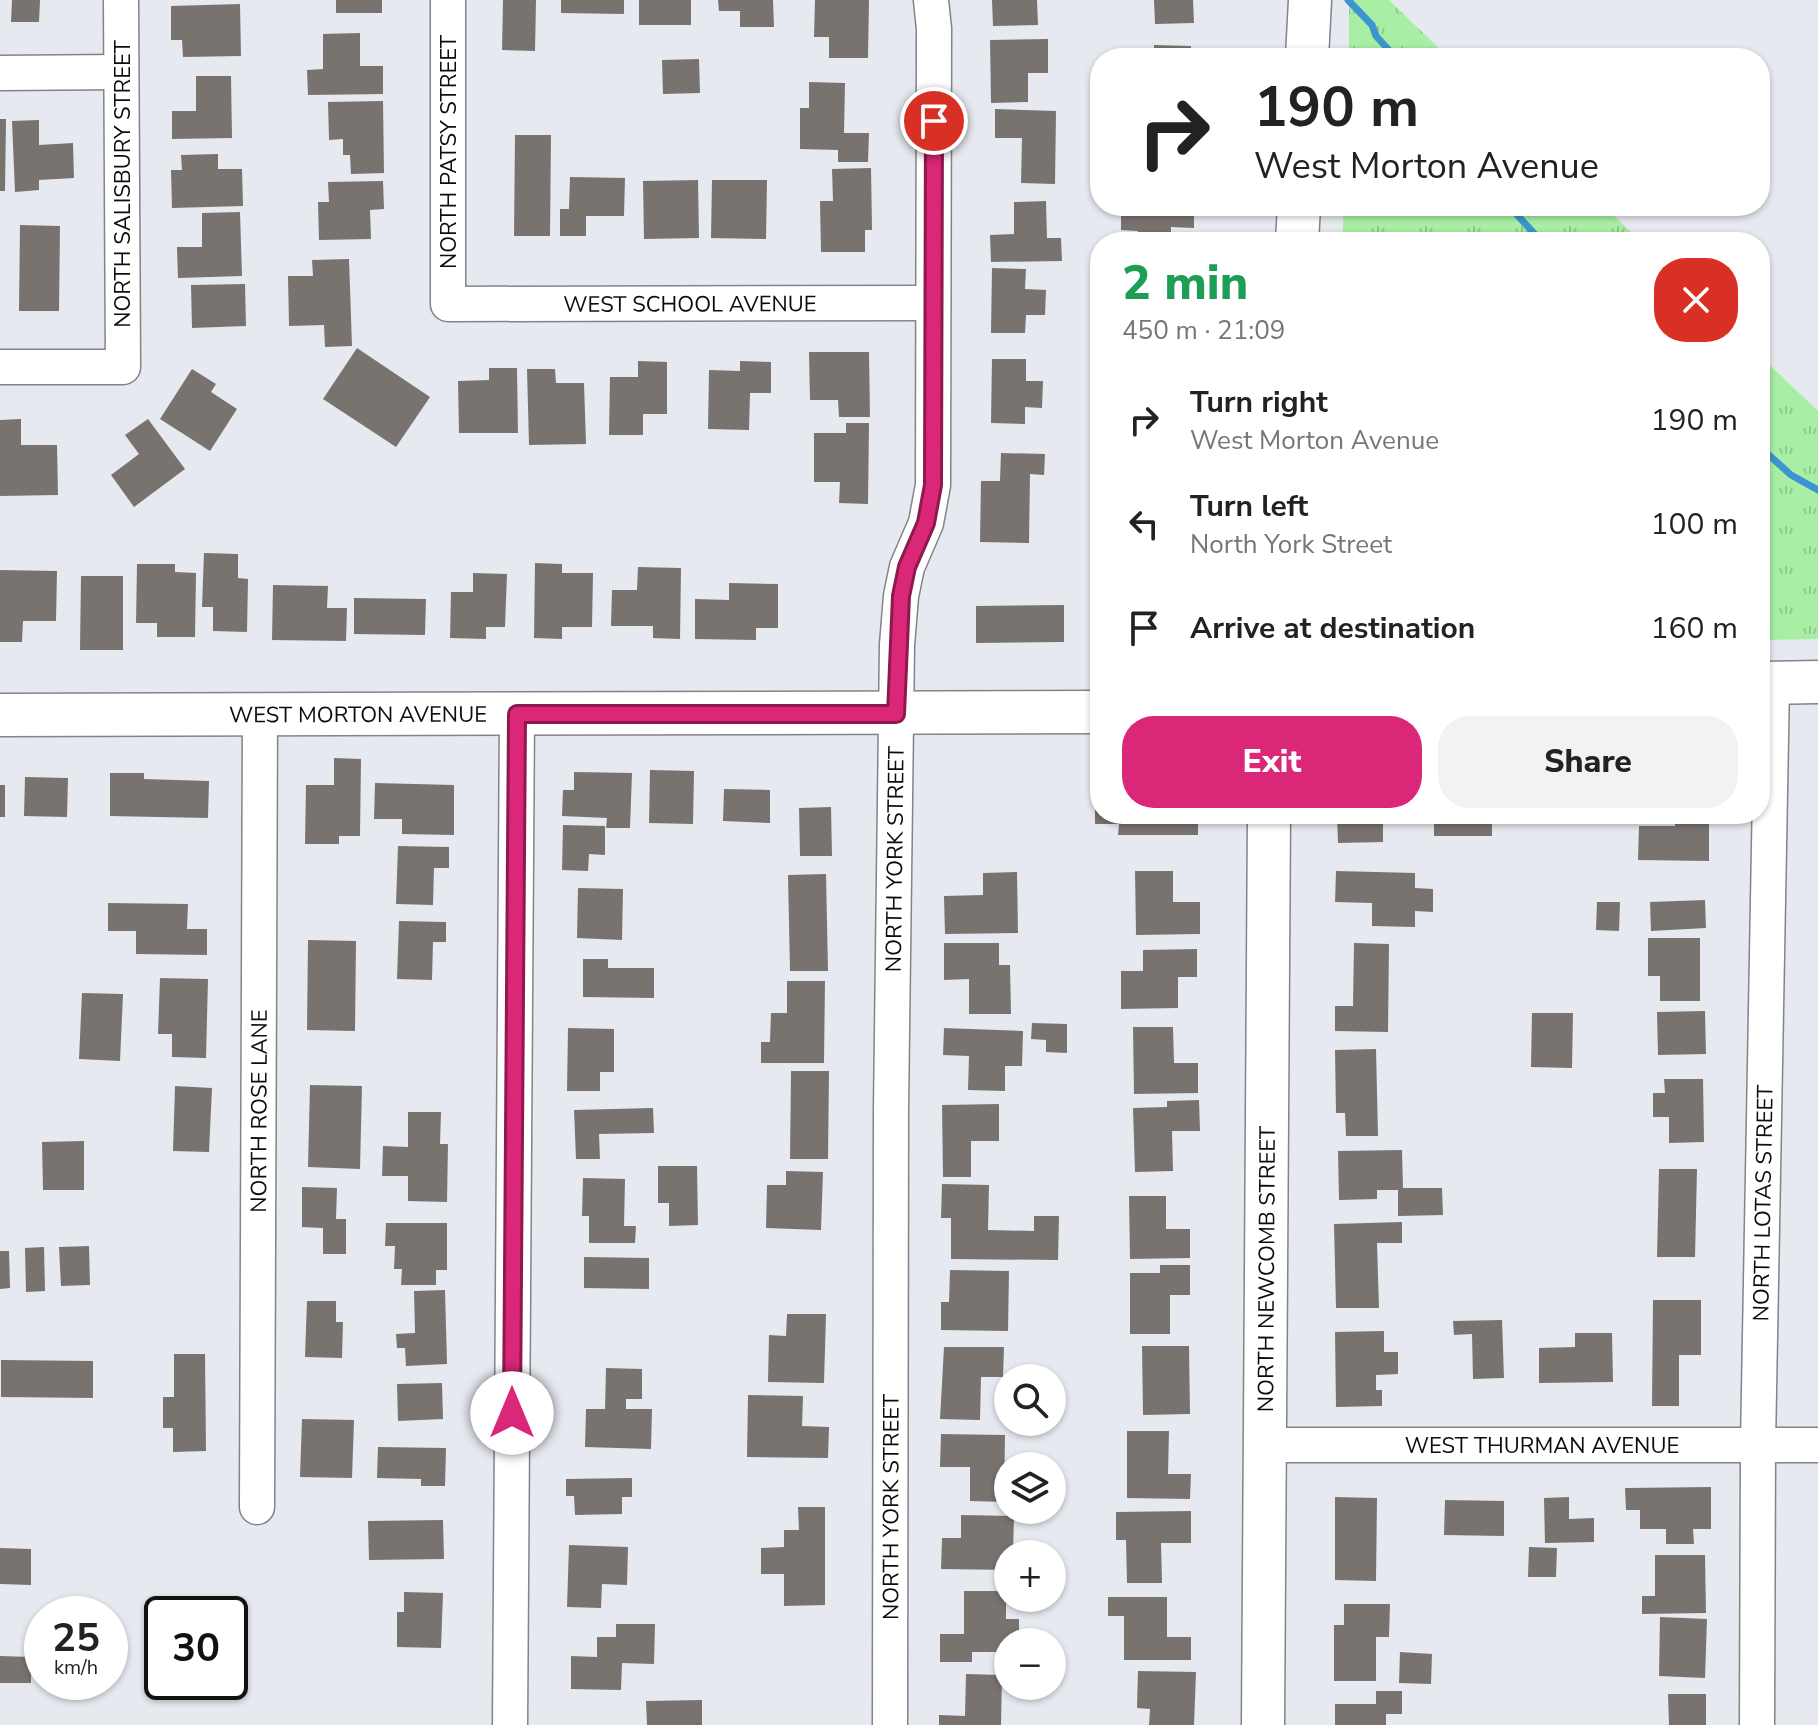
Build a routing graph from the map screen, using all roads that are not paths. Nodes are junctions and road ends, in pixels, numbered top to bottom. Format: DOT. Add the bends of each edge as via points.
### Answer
graph roads {
  1 [pos="121,0"];
  2 [pos="448,0"];
  3 [pos="931,0"];
  4 [pos="1310,0"];
  5 [pos="1308,48"];
  6 [pos="121,72"];
  7 [pos="0,73"];
  8 [pos="933,303"];
  9 [pos="448,304"];
  10 [pos="0,367"];
  11 [pos="1818,682"];
  12 [pos="1770,683"];
  13 [pos="1090,712"];
  14 [pos="260,714"];
  15 [pos="517,714"];
  16 [pos="896,714"];
  17 [pos="0,715"];
  18 [pos="1269,824"];
  19 [pos="1765,824"];
  20 [pos="1264,1445"];
  21 [pos="1758,1445"];
  22 [pos="1818,1445"];
  23 [pos="257,1507"];
  24 [pos="510,1725"];
  25 [pos="890,1725"];
  26 [pos="1263,1725"];
  27 [pos="1757,1725"];
  1 -- 6 [label="street, NORTH SALISBURY STREET"];
  2 -- 9 [label="street, NORTH PATSY STREET"];
  3 -- 8 [label="street, NORTH YORK STREET"];
  4 -- 5 [label="main road"];
  6 -- 7 [label="street"];
  6 -- 10 [label="street, NORTH SALISBURY STREET" via="123,367"];
  8 -- 9 [label="street, WEST SCHOOL AVENUE"];
  8 -- 16 [label="street, NORTH YORK STREET" via="933,485 901,596"];
  11 -- 12 [label="main road"];
  13 -- 16 [label="main road, WEST MORTON AVENUE"];
  14 -- 15 [label="main road, WEST MORTON AVENUE"];
  14 -- 17 [label="main road, WEST MORTON AVENUE"];
  14 -- 23 [label="street, NORTH ROSE LANE"];
  15 -- 16 [label="main road, WEST MORTON AVENUE"];
  15 -- 24 [label="street"];
  16 -- 25 [label="street, NORTH YORK STREET"];
  18 -- 20 [label="main road, NORTH NEWCOMB STREET"];
  19 -- 21 [label="street, NORTH LOTAS STREET"];
  20 -- 21 [label="street, WEST THURMAN AVENUE"];
  20 -- 26 [label="main road, NORTH NEWCOMB STREET"];
  21 -- 22 [label="street, WEST THURMAN AVENUE"];
  21 -- 27 [label="street, NORTH LOTAS STREET"];
}
